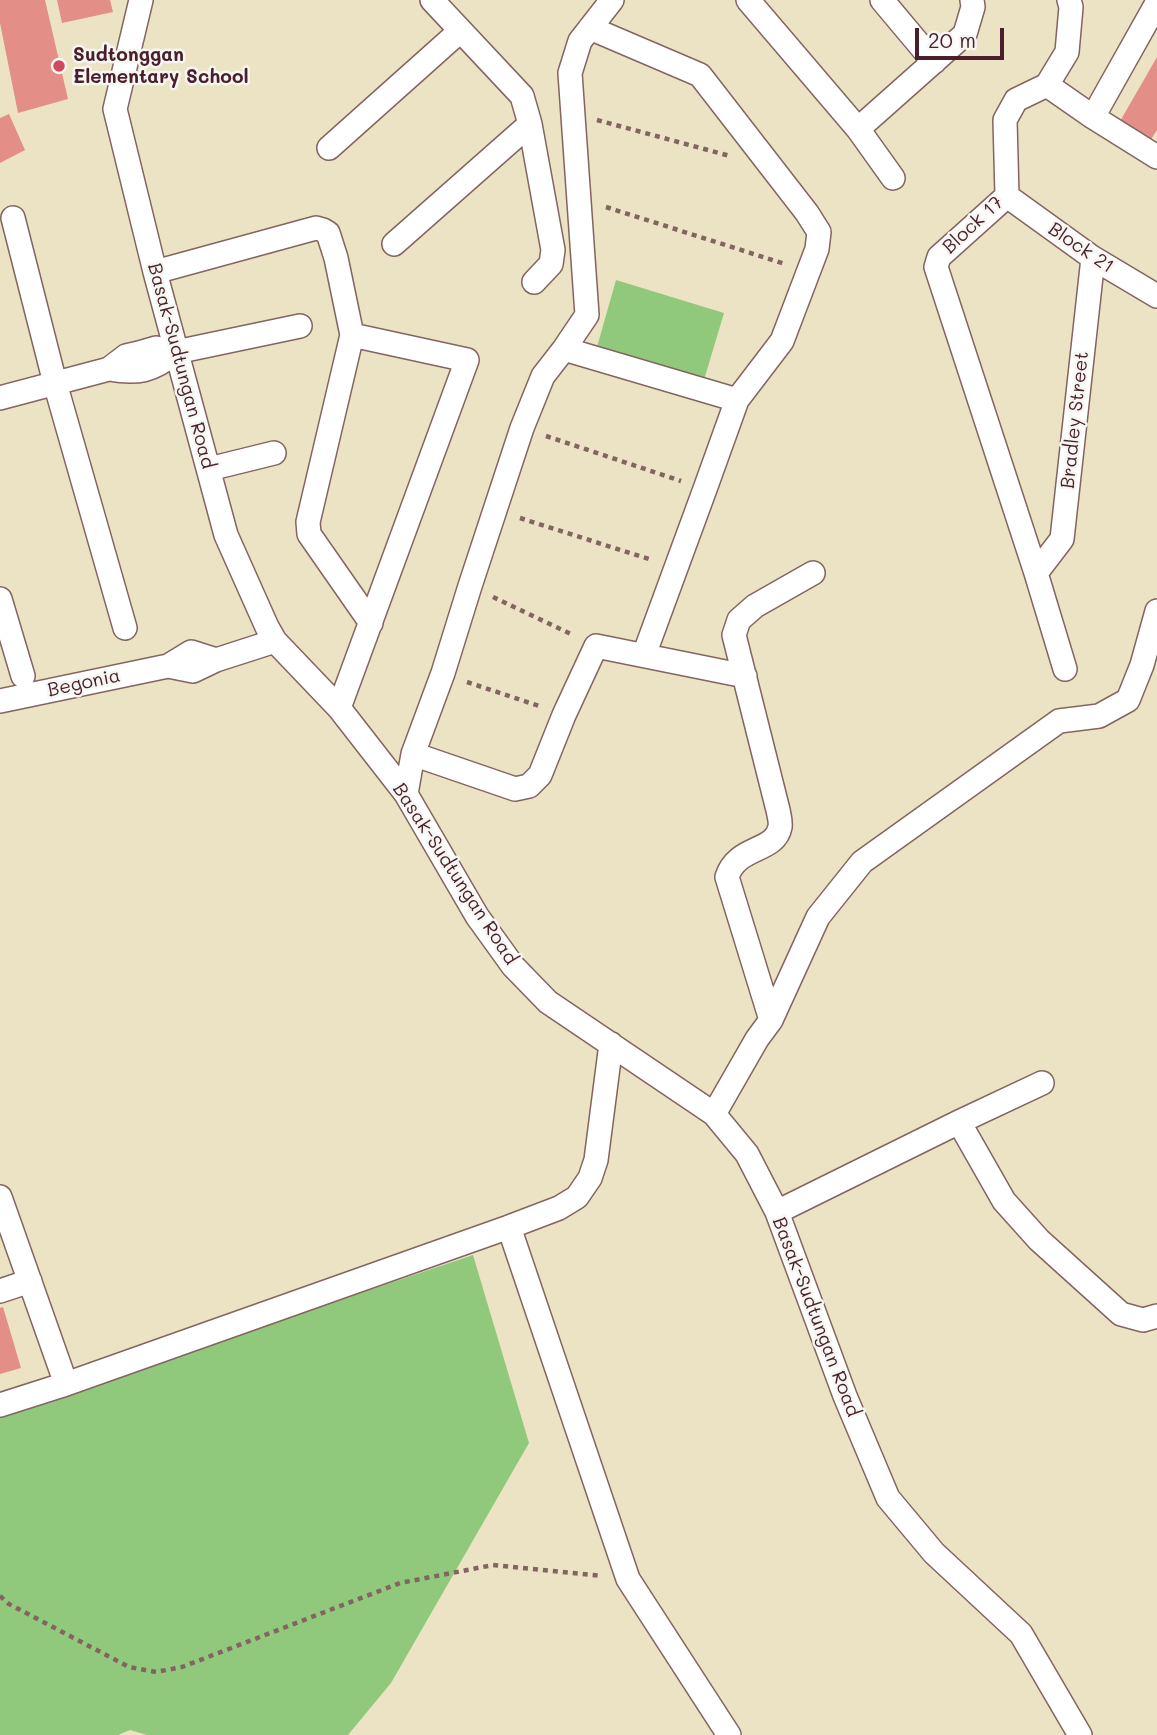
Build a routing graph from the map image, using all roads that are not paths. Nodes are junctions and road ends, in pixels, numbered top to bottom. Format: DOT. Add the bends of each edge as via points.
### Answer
graph roads {
  1 [pos="141,0"];
  2 [pos="432,0"];
  3 [pos="612,0"];
  4 [pos="748,0"];
  5 [pos="882,0"];
  6 [pos="972,0"];
  7 [pos="1069,0"];
  8 [pos="1157,3"];
  9 [pos="590,28"];
  10 [pos="460,31"];
  11 [pos="934,62"];
  12 [pos="1047,85"];
  13 [pos="1093,117"];
  14 [pos="530,124"];
  15 [pos="859,129"];
  16 [pos="329,148"];
  17 [pos="1157,158"];
  18 [pos="893,178"];
  19 [pos="1007,196"];
  20 [pos="13,218"];
  21 [pos="394,244"];
  22 [pos="1093,258"];
  23 [pos="155,272"];
  24 [pos="534,282"];
  25 [pos="1157,296"];
  26 [pos="300,326"];
  27 [pos="352,335"];
  28 [pos="564,349"];
  29 [pos="176,352"];
  30 [pos="55,383"];
  31 [pos="0,398"];
  32 [pos="737,400"];
  33 [pos="274,453"];
  34 [pos="209,469"];
  35 [pos="813,573"];
  36 [pos="1036,573"];
  37 [pos="0,599"];
  38 [pos="1157,611"];
  39 [pos="371,623"];
  40 [pos="125,628"];
  41 [pos="275,641"];
  42 [pos="643,655"];
  43 [pos="216,660"];
  44 [pos="168,666"];
  45 [pos="1065,669"];
  46 [pos="23,676"];
  47 [pos="745,676"];
  48 [pos="0,701"];
  49 [pos="339,708"];
  50 [pos="413,754"];
  51 [pos="406,794"];
  52 [pos="771,1020"];
  53 [pos="611,1044"];
  54 [pos="1042,1083"];
  55 [pos="715,1114"];
  56 [pos="959,1122"];
  57 [pos="0,1197"];
  58 [pos="777,1212"];
  59 [pos="509,1227"];
  60 [pos="30,1281"];
  61 [pos="0,1291"];
  62 [pos="1157,1316"];
  63 [pos="66,1384"];
  64 [pos="0,1405"];
  65 [pos="729,1735"];
  66 [pos="1080,1735"];
  1 -- 23 [label="street, Basak-Sudtungan Road" via="115,109"];
  2 -- 10 [label="street"];
  3 -- 9 [label="street"];
  4 -- 15 [label="street"];
  5 -- 11 [label="street"];
  6 -- 11 [label="street" via="965,34"];
  7 -- 12 [label="street" via="1066,52"];
  8 -- 13 [label="street"];
  9 -- 28 [label="street" via="580,41 570,73 587,315"];
  9 -- 32 [label="street" via="700,75 819,232 817,249 782,341"];
  10 -- 14 [label="street" via="522,96"];
  10 -- 16 [label="street"];
  11 -- 15 [label="street"];
  12 -- 13 [label="street"];
  12 -- 19 [label="street, Block 17" via="1016,100 1005,120"];
  13 -- 17 [label="street"];
  14 -- 21 [label="street"];
  14 -- 24 [label="street" via="552,250 551,264"];
  15 -- 18 [label="street"];
  19 -- 22 [label="street, Block 21"];
  19 -- 36 [label="street, Block 17" via="939,257 936,267"];
  20 -- 30 [label="street"];
  22 -- 25 [label="street, Block 21"];
  22 -- 36 [label="street, Bradley Street" via="1062,539"];
  23 -- 27 [label="street" via="316,228 323,230 336,258"];
  23 -- 29 [label="street, Basak-Sudtungan Road"];
  26 -- 29 [label="street"];
  27 -- 39 [label="street" via="308,522 309,534"];
  27 -- 39 [label="street" via="467,360"];
  28 -- 32 [label="street"];
  28 -- 50 [label="street" via="543,376 522,428"];
  29 -- 30 [label="street" via="145,369 109,369"];
  29 -- 34 [label="street, Basak-Sudtungan Road"];
  30 -- 31 [label="street"];
  30 -- 40 [label="street"];
  32 -- 42 [label="street"];
  33 -- 34 [label="street"];
  34 -- 41 [label="street, Basak-Sudtungan Road" via="226,535"];
  35 -- 47 [label="street" via="739,620 734,635"];
  36 -- 45 [label="street"];
  37 -- 46 [label="street"];
  38 -- 52 [label="street" via="1128,701 1098,716 1059,721 862,862 818,917"];
  39 -- 49 [label="street"];
  41 -- 43 [label="street, Begonia"];
  41 -- 49 [label="street, Basak-Sudtungan Road"];
  42 -- 47 [label="street"];
  42 -- 50 [label="street" via="596,646 540,775 529,786 515,789"];
  43 -- 44 [label="street, Begonia" via="193,671"];
  43 -- 44 [label="street, Begonia" via="191,652"];
  44 -- 48 [label="street, Begonia"];
  47 -- 52 [label="street" via="781,826 775,840 738,858 727,877"];
  49 -- 51 [label="street, Basak-Sudtungan Road"];
  50 -- 51 [label="street"];
  51 -- 53 [label="street, Basak-Sudtungan Road" via="477,916 513,966 548,1002"];
  52 -- 55 [label="street"];
  53 -- 55 [label="street, Basak-Sudtungan Road"];
  53 -- 59 [label="street" via="590,1178 577,1197"];
  54 -- 56 [label="street"];
  55 -- 58 [label="street, Basak-Sudtungan Road" via="747,1154"];
  56 -- 58 [label="street"];
  56 -- 62 [label="street" via="1004,1202 1039,1240 1121,1314 1143,1320"];
  57 -- 60 [label="street"];
  58 -- 66 [label="street, Basak-Sudtungan Road" via="888,1498 934,1553 1021,1634"];
  59 -- 63 [label="street"];
  59 -- 65 [label="street" via="628,1579"];
  60 -- 61 [label="street"];
  60 -- 63 [label="street"];
  63 -- 64 [label="street"];
}
